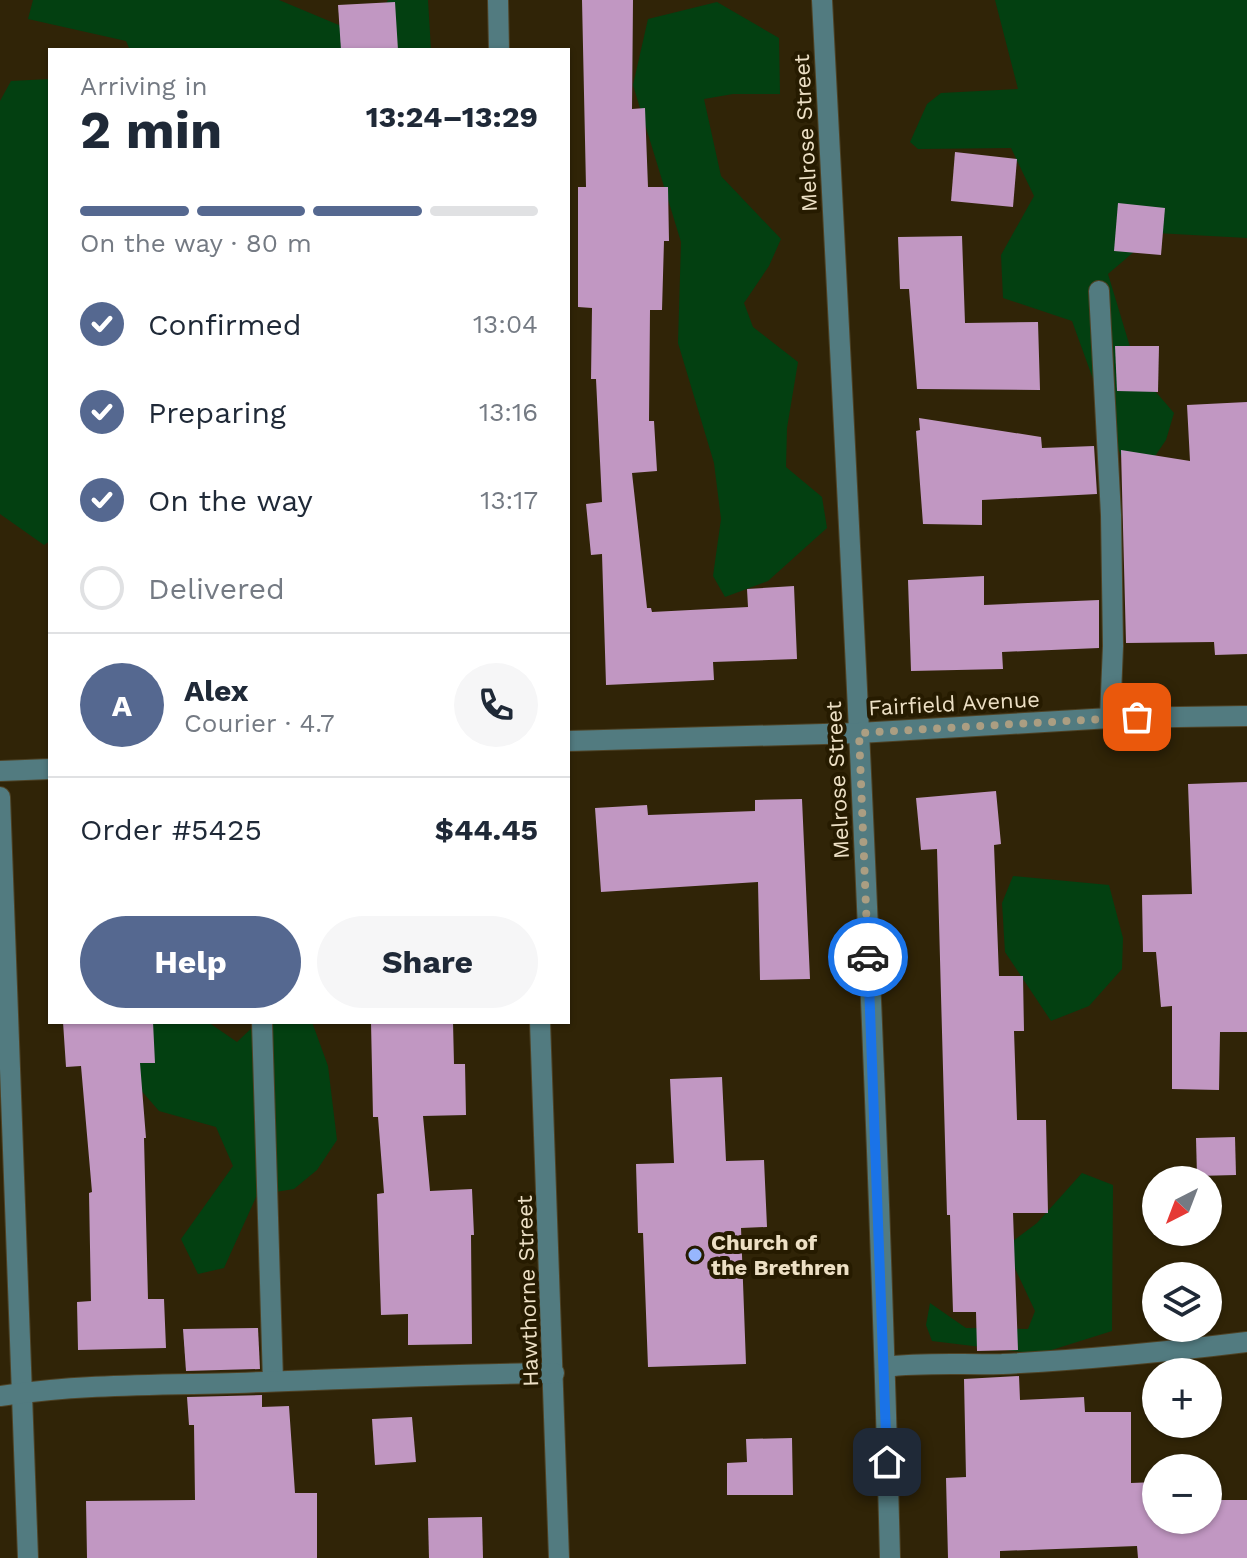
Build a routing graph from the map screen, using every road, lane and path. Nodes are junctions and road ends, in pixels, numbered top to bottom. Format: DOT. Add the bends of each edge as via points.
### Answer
graph roads {
  1 [pos="498,0"];
  2 [pos="822,0"];
  3 [pos="499,48"];
  4 [pos="1099,291"];
  5 [pos="1247,716"];
  6 [pos="1110,718"];
  7 [pos="859,733"];
  8 [pos="570,741"];
  9 [pos="48,769"];
  10 [pos="0,771"];
  11 [pos="0,797"];
  12 [pos="262,1024"];
  13 [pos="540,1024"];
  14 [pos="1247,1342"];
  15 [pos="885,1367"];
  16 [pos="554,1373"];
  17 [pos="273,1381"];
  18 [pos="23,1392"];
  19 [pos="0,1396"];
  20 [pos="28,1558"];
  21 [pos="559,1558"];
  22 [pos="890,1558"];
  1 -- 3 [label="street"];
  2 -- 7 [label="street, Melrose Street"];
  4 -- 6 [label="street" via="1111,515"];
  5 -- 6 [label="street, Fairfield Avenue"];
  6 -- 7 [label="street, Fairfield Avenue"];
  7 -- 8 [label="street, Fairfield Avenue"];
  7 -- 15 [label="street, Melrose Street"];
  9 -- 10 [label="street"];
  11 -- 18 [label="street"];
  12 -- 17 [label="street"];
  13 -- 16 [label="street, Hawthorne Street"];
  14 -- 15 [label="street" via="1031,1362"];
  15 -- 22 [label="street, Melrose Street"];
  16 -- 17 [label="street"];
  16 -- 21 [label="street, Hawthorne Street"];
  17 -- 18 [label="street" via="128,1383"];
  18 -- 19 [label="street"];
  18 -- 20 [label="street"];
}
